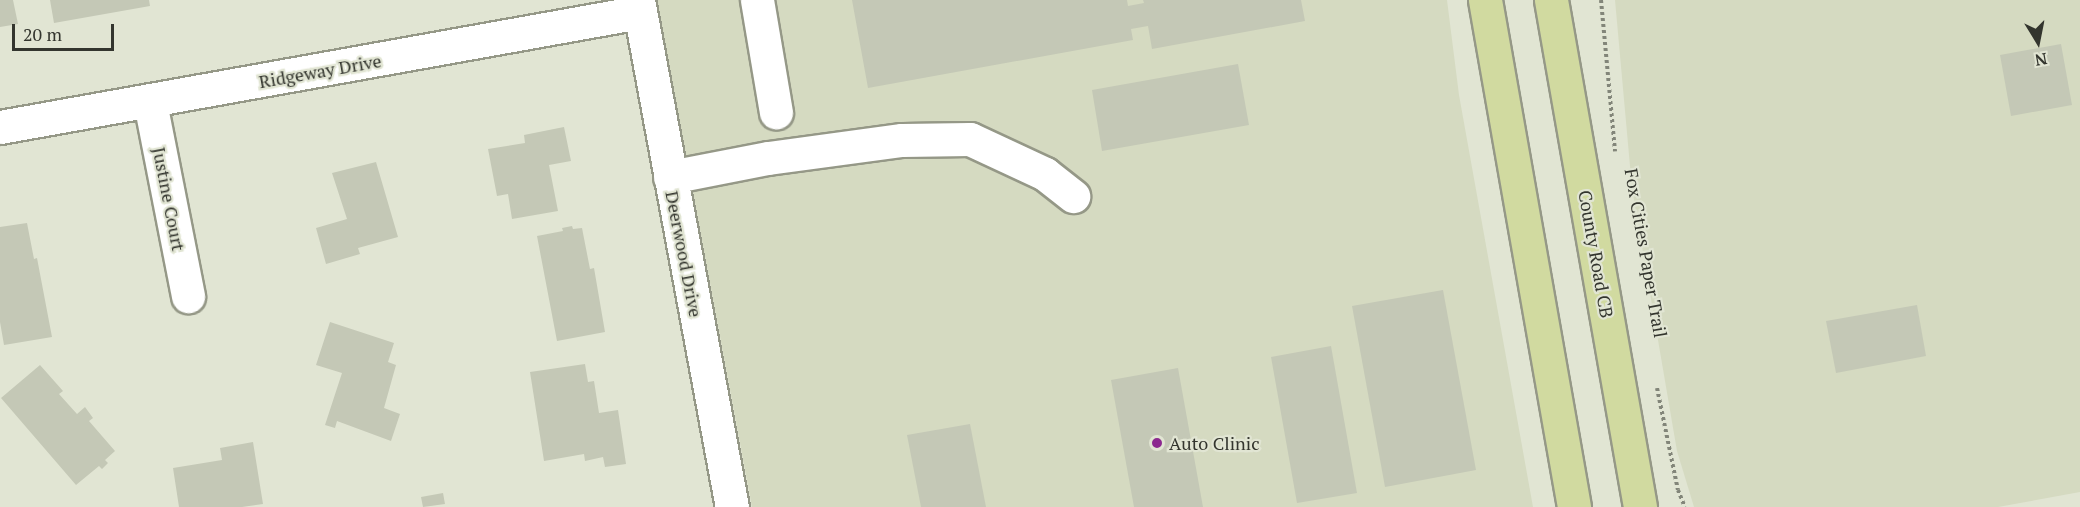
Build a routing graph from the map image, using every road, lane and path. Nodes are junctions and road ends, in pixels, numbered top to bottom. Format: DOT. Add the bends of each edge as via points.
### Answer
graph roads {
  1 [pos="757,0"];
  2 [pos="1485,0"];
  3 [pos="1551,0"];
  4 [pos="1601,0"];
  5 [pos="639,6"];
  6 [pos="150,102"];
  7 [pos="776,112"];
  8 [pos="0,127"];
  9 [pos="1616,161"];
  10 [pos="670,177"];
  11 [pos="1073,196"];
  12 [pos="188,296"];
  13 [pos="1656,386"];
  14 [pos="732,507"];
  15 [pos="1574,507"];
  16 [pos="1640,507"];
  17 [pos="1685,507"];
  1 -- 7 [label="street"];
  2 -- 15 [label="main road"];
  3 -- 16 [label="main road, County Road CB"];
  4 -- 9 [label="path, Fox Cities Paper Trail"];
  5 -- 6 [label="street, Ridgeway Drive"];
  5 -- 10 [label="street, Deerwood Drive"];
  6 -- 8 [label="street, Ridgeway Drive"];
  6 -- 12 [label="street, Justine Court"];
  10 -- 11 [label="street" via="768,158 902,140 970,139 1045,174"];
  10 -- 14 [label="street, Deerwood Drive"];
  13 -- 17 [label="path"];
}
